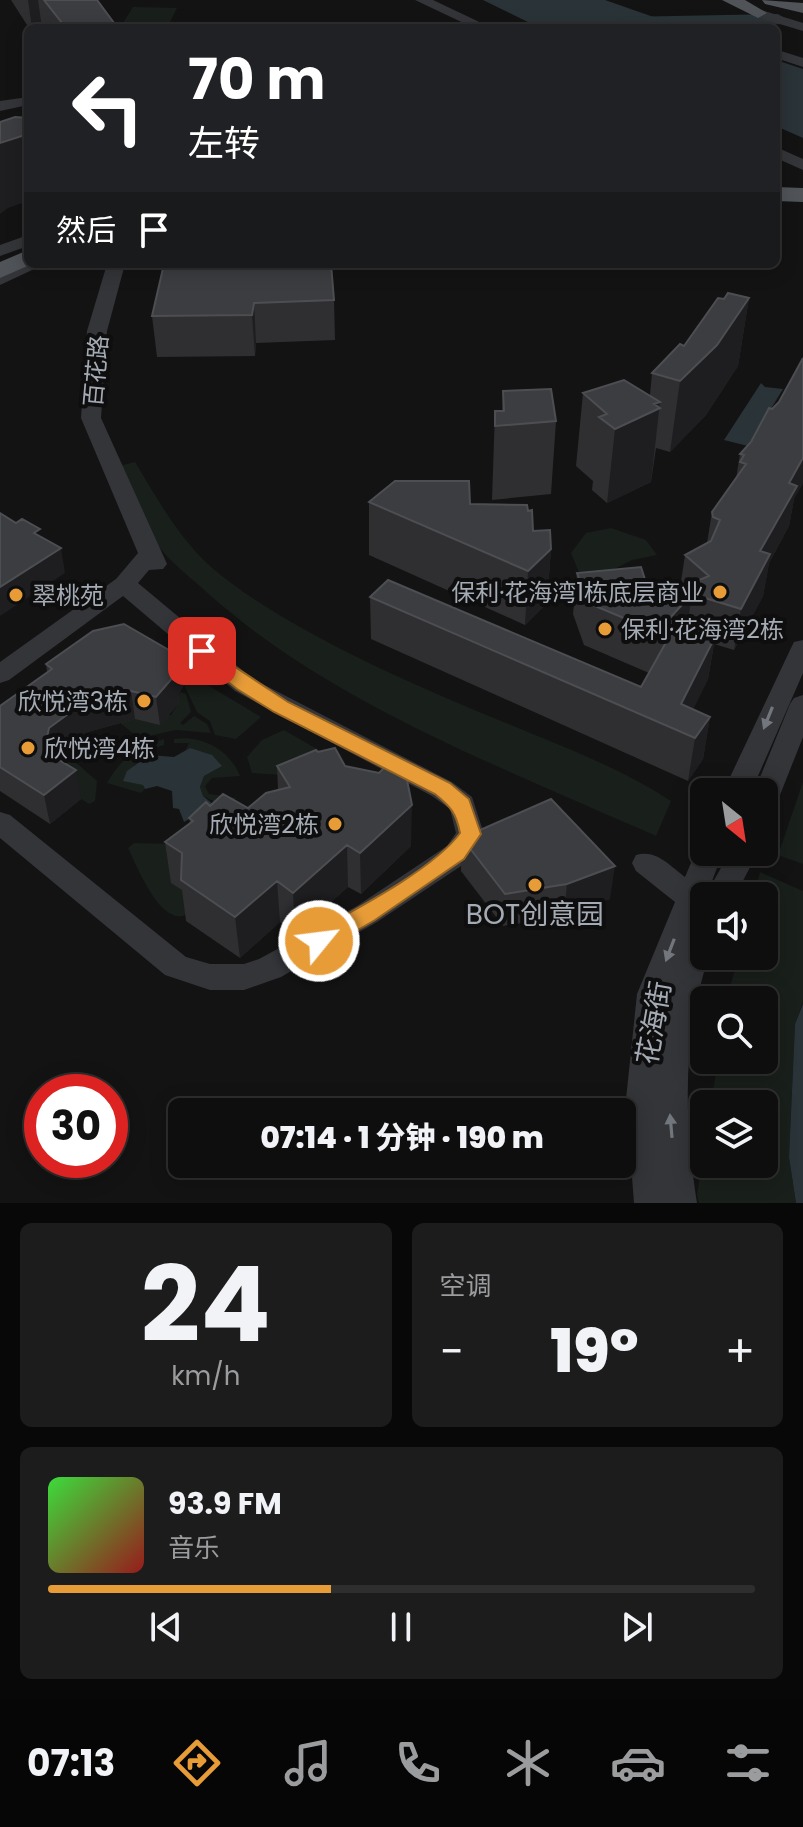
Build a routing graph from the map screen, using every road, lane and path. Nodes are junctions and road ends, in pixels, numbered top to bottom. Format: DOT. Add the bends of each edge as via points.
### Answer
graph roads {
  1 [pos="410,0"];
  2 [pos="422,0"];
  3 [pos="731,0"];
  4 [pos="770,6"];
  5 [pos="803,8"];
  6 [pos="461,24"];
  7 [pos="476,24"];
  8 [pos="803,27"];
  9 [pos="781,55"];
  10 [pos="803,63"];
  11 [pos="24,102"];
  12 [pos="0,106"];
  13 [pos="780,154"];
  14 [pos="780,163"];
  15 [pos="803,165"];
  16 [pos="803,173"];
  17 [pos="780,194"];
  18 [pos="803,195"];
  19 [pos="780,201"];
  20 [pos="803,201"];
  21 [pos="24,242"];
  22 [pos="24,249"];
  23 [pos="0,251"];
  24 [pos="24,259"];
  25 [pos="0,261"];
  26 [pos="27,268"];
  27 [pos="116,268"];
  28 [pos="0,271"];
  29 [pos="0,280"];
  30 [pos="124,584"];
  31 [pos="803,648"];
  32 [pos="0,674"];
  33 [pos="803,704"];
  34 [pos="743,778"];
  35 [pos="773,778"];
  36 [pos="0,822"];
  37 [pos="646,863"];
  38 [pos="731,866"];
  39 [pos="717,882"];
  40 [pos="690,888"];
  41 [pos="690,923"];
  42 [pos="690,970"];
  43 [pos="651,1203"];
  44 [pos="680,1203"];
  1 -- 6 [label="street"];
  2 -- 7 [label="street"];
  3 -- 4 [label="main road"];
  4 -- 5 [label="main road"];
  4 -- 8 [label="street"];
  9 -- 10 [label="street"];
  11 -- 12 [label="street"];
  13 -- 15 [label="street"];
  14 -- 16 [label="street"];
  17 -- 18 [label="main road"];
  19 -- 20 [label="main road"];
  21 -- 23 [label="street"];
  22 -- 25 [label="main road"];
  24 -- 28 [label="main road"];
  26 -- 29 [label="street"];
  27 -- 30 [label="street, 百花路" via="97,331 91,418 152,559"];
  30 -- 32 [label="street"];
  30 -- 36 [label="street" via="244,685 442,789 462,804 470,834 457,854 270,968 244,977 210,977 176,966 146,945"];
  31 -- 34 [label="street, one-way"];
  33 -- 35 [label="street"];
  37 -- 40 [label="street"];
  38 -- 39 [label="street, 花海街"];
  41 -- 43 [label="street, 花海街, one-way" via="653,994 642,1099"];
  44 -- 42 [label="street, 花海街, one-way" via="669,1101 677,1012"];
}
